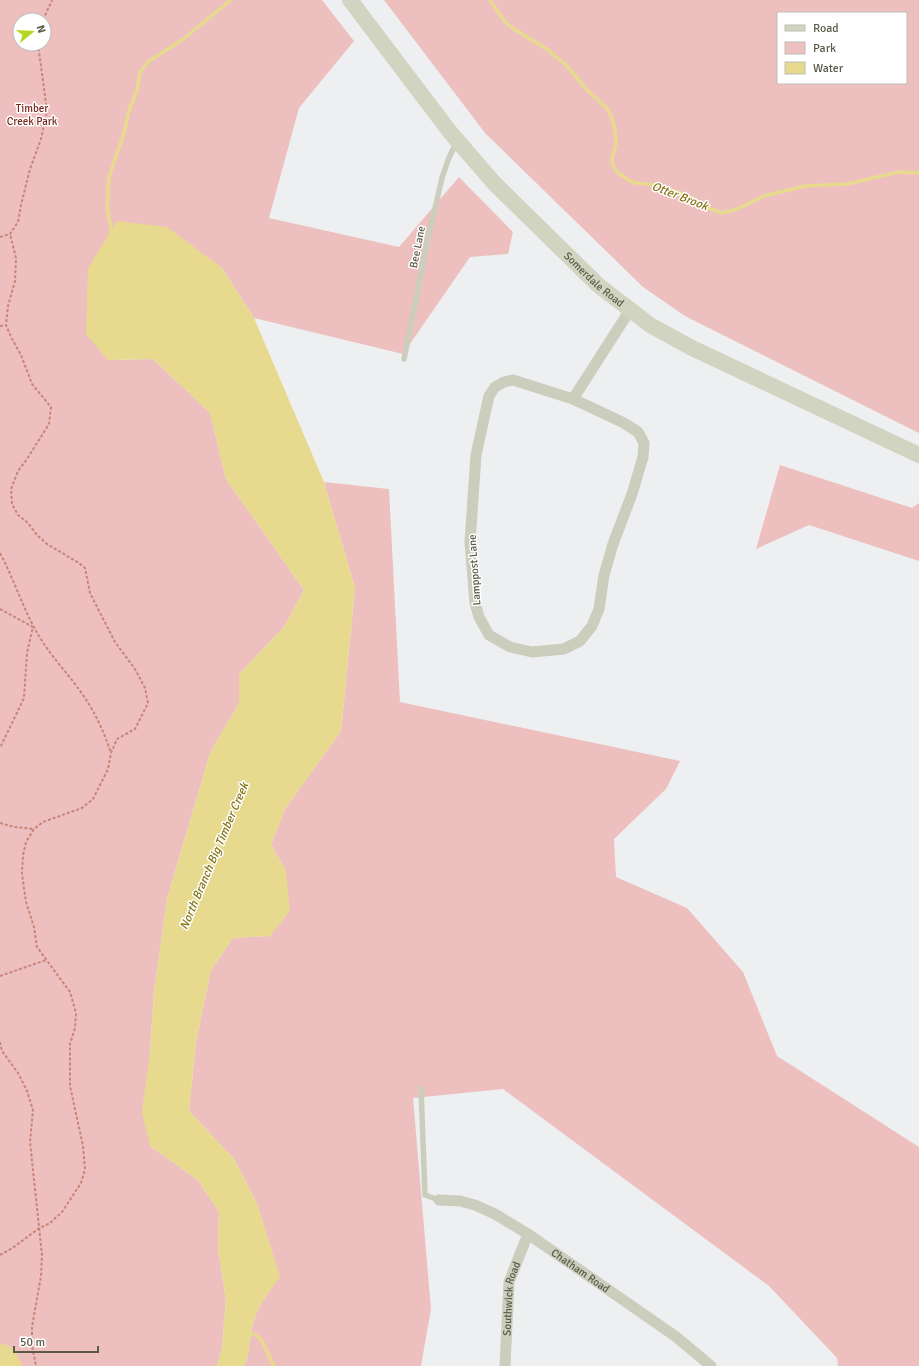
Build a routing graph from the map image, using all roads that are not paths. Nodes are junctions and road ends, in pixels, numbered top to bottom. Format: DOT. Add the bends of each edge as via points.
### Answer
graph roads {
  1 [pos="350,0"];
  2 [pos="457,140"];
  3 [pos="630,310"];
  4 [pos="404,359"];
  5 [pos="573,399"];
  6 [pos="919,455"];
  7 [pos="421,1088"];
  8 [pos="439,1200"];
  9 [pos="528,1234"];
  10 [pos="505,1366"];
  11 [pos="711,1366"];
  1 -- 2 [label="main road, Somerdale Road"];
  2 -- 3 [label="main road, Somerdale Road" via="499,189 598,285"];
  2 -- 4 [label="lane, Bee Lane" via="442,178"];
  3 -- 5 [label="street"];
  3 -- 6 [label="main road, Somerdale Road" via="650,326 692,348"];
  5 -- 5 [label="street, Lamppost Lane" via="638,432 644,443 643,457 613,544 604,575 599,609 592,626 580,641 564,649 532,652 510,647 489,635 475,603 470,542 476,455 488,396 495,386 513,380"];
  7 -- 8 [label="lane" via="424,1195"];
  8 -- 9 [label="street, Chatham Road" via="475,1205"];
  9 -- 10 [label="street, Southwick Road" via="509,1282"];
  9 -- 11 [label="street, Chatham Road" via="675,1336"];
}
